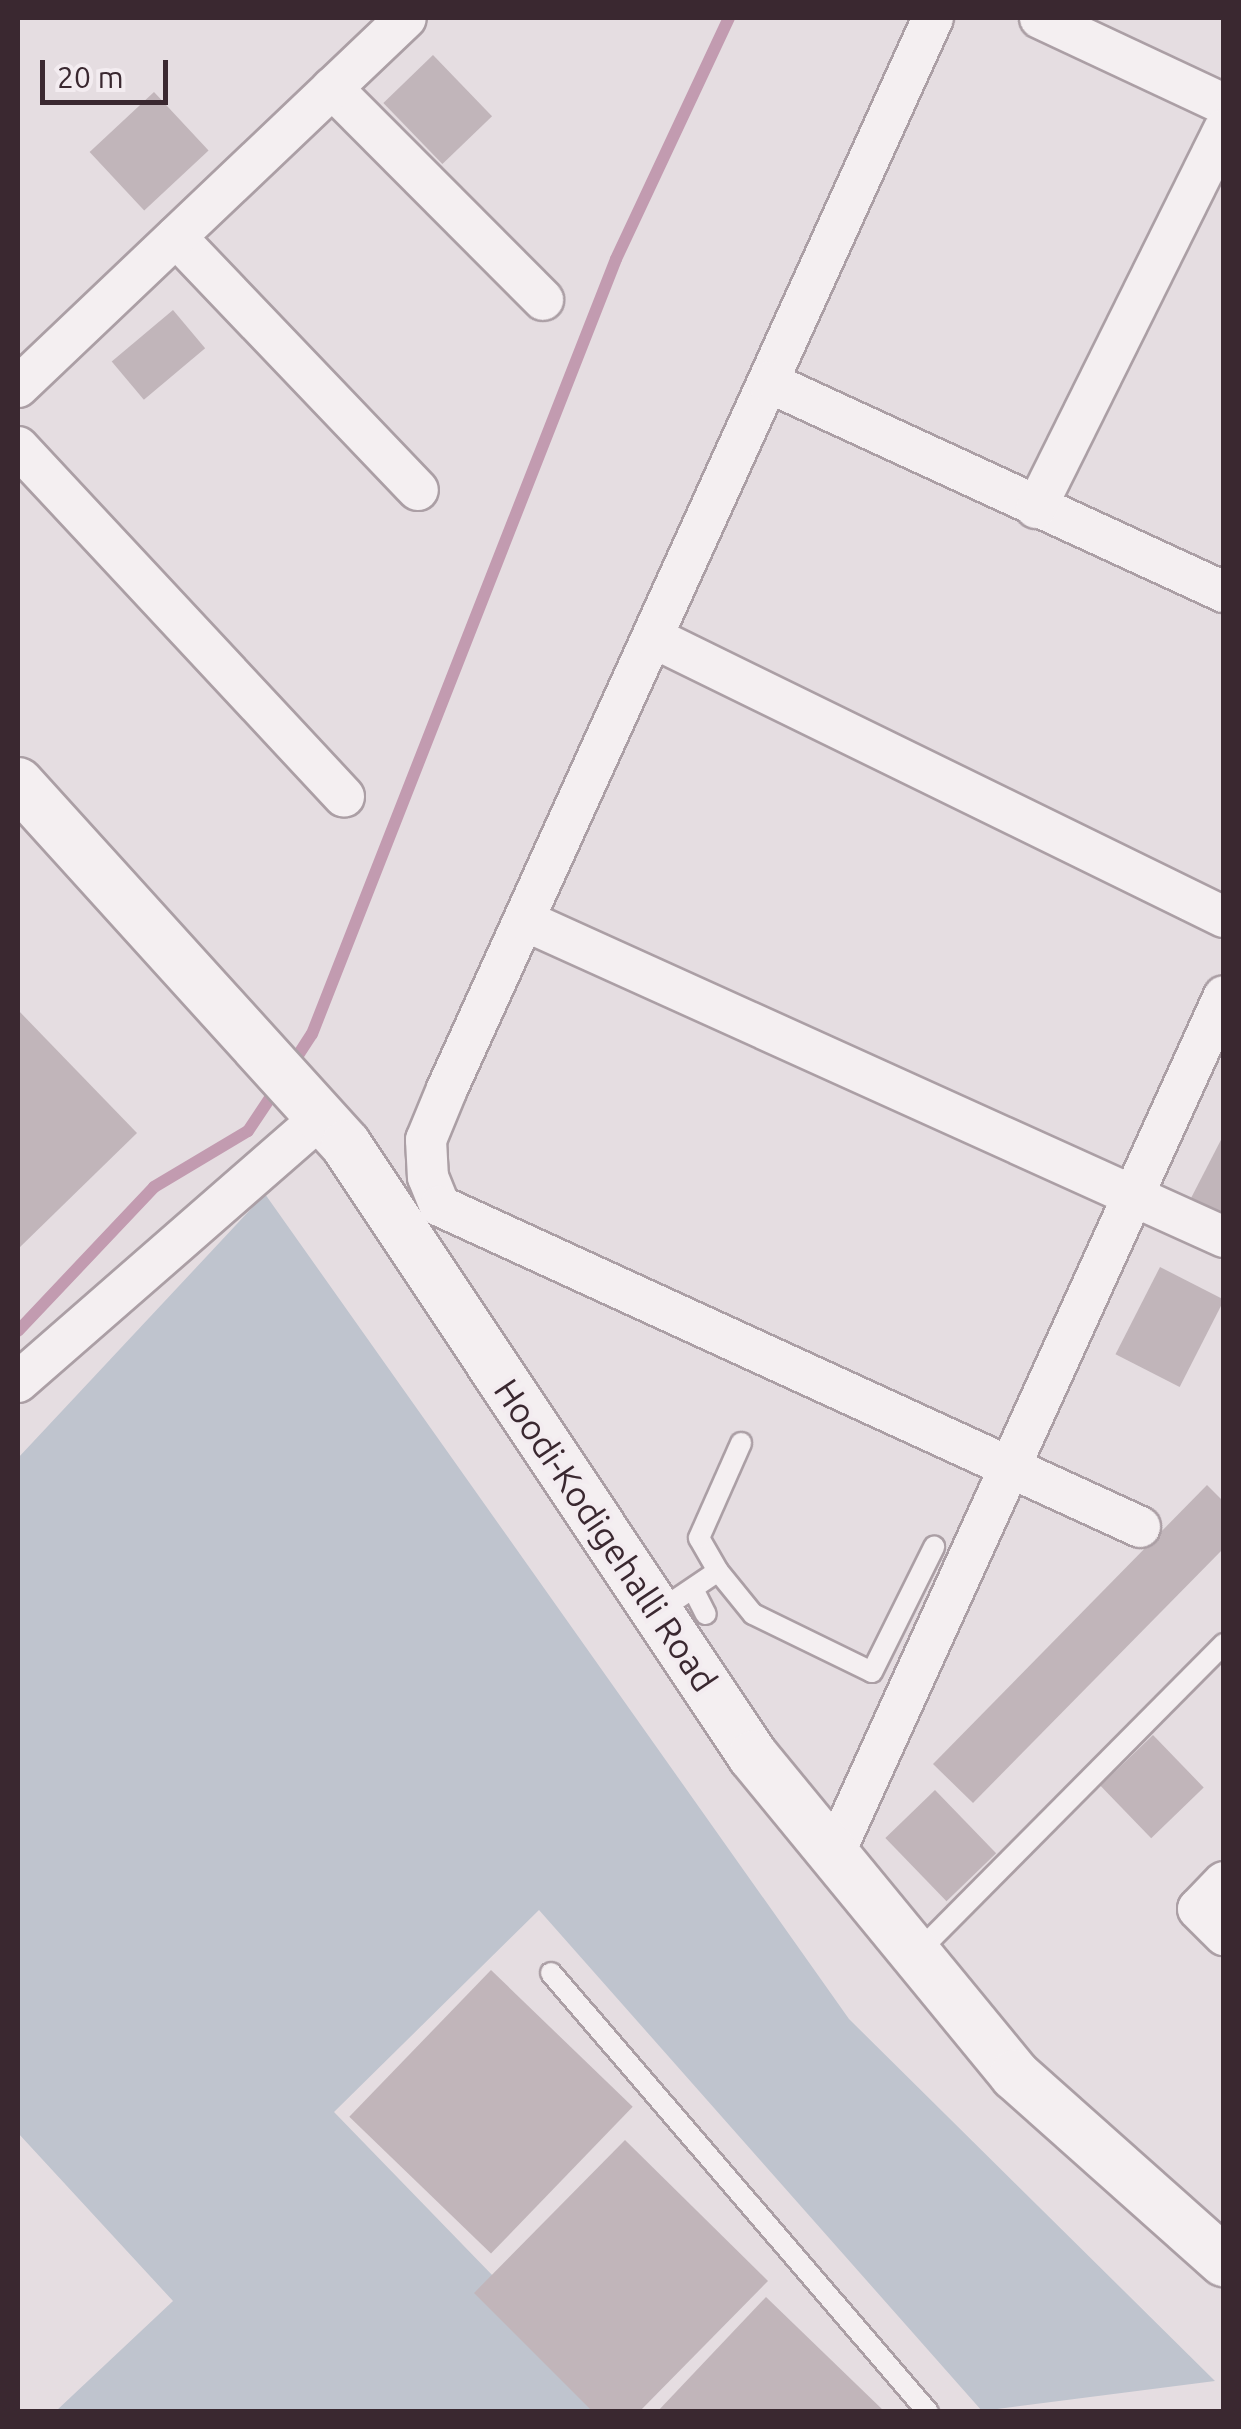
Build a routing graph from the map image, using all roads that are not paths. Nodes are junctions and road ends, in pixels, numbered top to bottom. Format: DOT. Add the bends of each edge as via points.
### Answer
graph roads {
  1 [pos="406,18"];
  2 [pos="936,18"];
  3 [pos="958,18"];
  4 [pos="1040,18"];
  5 [pos="332,88"];
  6 [pos="1224,104"];
  7 [pos="1224,129"];
  8 [pos="176,237"];
  9 [pos="544,300"];
  10 [pos="768,382"];
  11 [pos="18,386"];
  12 [pos="18,447"];
  13 [pos="418,490"];
  14 [pos="1036,508"];
  15 [pos="1224,592"];
  16 [pos="654,638"];
  17 [pos="18,783"];
  18 [pos="344,796"];
  19 [pos="1224,918"];
  20 [pos="528,922"];
  21 [pos="1224,996"];
  22 [pos="296,1092"];
  23 [pos="1130,1189"];
  24 [pos="1224,1237"];
  25 [pos="18,1382"];
  26 [pos="741,1443"];
  27 [pos="1014,1466"];
  28 [pos="1140,1527"];
  29 [pos="934,1547"];
  30 [pos="718,1571"];
  31 [pos="675,1600"];
  32 [pos="706,1614"];
  33 [pos="1224,1644"];
  34 [pos="834,1854"];
  35 [pos="1224,1882"];
  36 [pos="1224,1934"];
  37 [pos="916,1954"];
  38 [pos="551,1973"];
  39 [pos="1224,2261"];
  40 [pos="928,2412"];
  1 -- 5 [label="street"];
  2 -- 3 [label="lane"];
  2 -- 10 [label="street"];
  4 -- 6 [label="street"];
  5 -- 8 [label="street"];
  5 -- 9 [label="street"];
  7 -- 14 [label="street"];
  8 -- 11 [label="street"];
  8 -- 13 [label="street"];
  10 -- 14 [label="street"];
  10 -- 16 [label="street"];
  12 -- 18 [label="street"];
  14 -- 15 [label="street"];
  16 -- 19 [label="street"];
  16 -- 20 [label="street"];
  17 -- 22 [label="street, Hoodi-Kodigehalli Road"];
  20 -- 23 [label="street"];
  20 -- 27 [label="street" via="426,1140 440,1206"];
  21 -- 23 [label="street"];
  22 -- 25 [label="street"];
  22 -- 31 [label="street, Hoodi-Kodigehalli Road"];
  23 -- 24 [label="street"];
  23 -- 27 [label="street"];
  26 -- 30 [label="lane" via="699,1538"];
  27 -- 28 [label="street"];
  27 -- 34 [label="street"];
  29 -- 30 [label="lane" via="872,1672 753,1614"];
  30 -- 31 [label="lane"];
  31 -- 32 [label="lane"];
  31 -- 34 [label="street, Hoodi-Kodigehalli Road" via="752,1756"];
  33 -- 37 [label="lane"];
  34 -- 37 [label="street, Hoodi-Kodigehalli Road"];
  35 -- 36 [label="street" via="1198,1909"];
  37 -- 39 [label="street, Hoodi-Kodigehalli Road" via="1015,2075"];
  38 -- 40 [label="lane"];
}
